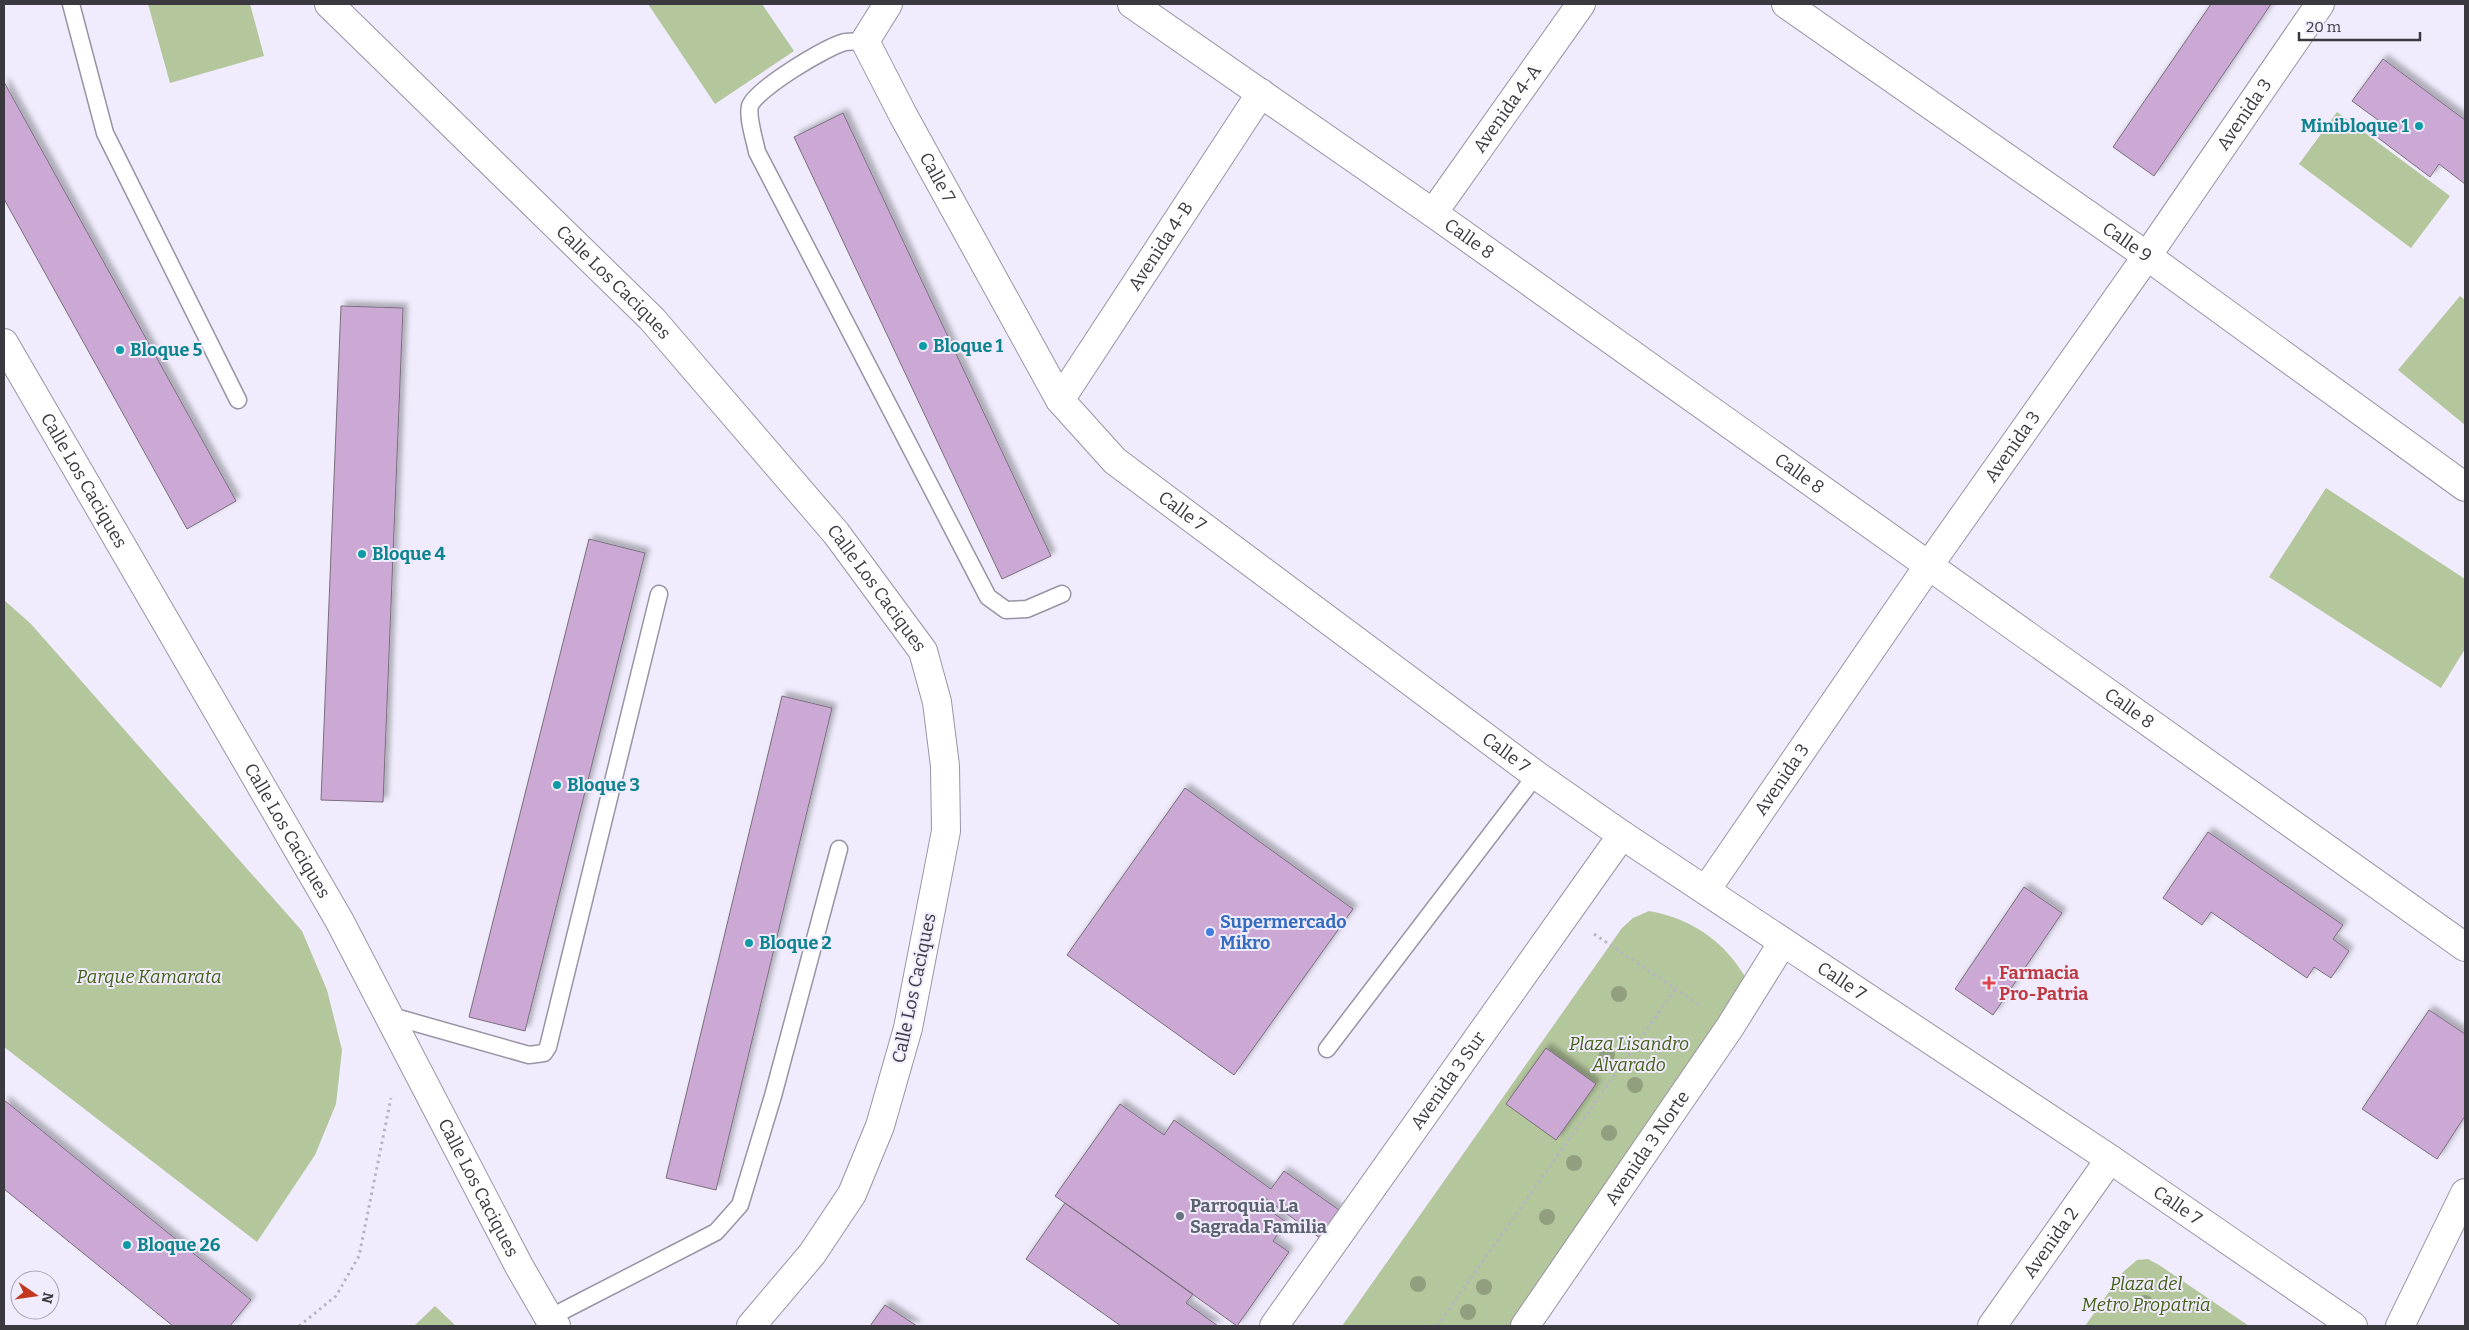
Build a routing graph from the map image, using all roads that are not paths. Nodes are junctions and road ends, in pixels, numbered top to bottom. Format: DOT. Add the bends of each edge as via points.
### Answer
graph roads {
  1 [pos="71,4"];
  2 [pos="329,4"];
  3 [pos="888,4"];
  4 [pos="1132,4"];
  5 [pos="1581,4"];
  6 [pos="1786,4"];
  7 [pos="2320,4"];
  8 [pos="865,41"];
  9 [pos="1260,93"];
  10 [pos="1433,213"];
  11 [pos="2147,256"];
  12 [pos="4,343"];
  13 [pos="238,400"];
  14 [pos="1060,400"];
  15 [pos="2465,487"];
  16 [pos="1929,565"];
  17 [pos="659,594"];
  18 [pos="1062,594"];
  19 [pos="1536,775"];
  20 [pos="1622,835"];
  21 [pos="839,849"];
  22 [pos="1706,890"];
  23 [pos="1783,942"];
  24 [pos="2465,947"];
  25 [pos="388,1015"];
  26 [pos="1327,1049"];
  27 [pos="2110,1159"];
  28 [pos="2465,1193"];
  29 [pos="553,1322"];
  30 [pos="751,1326"];
  31 [pos="1274,1326"];
  32 [pos="1525,1326"];
  33 [pos="1992,1326"];
  34 [pos="2353,1326"];
  35 [pos="2400,1326"];
  1 -- 13 [label="lane" via="105,133"];
  2 -- 30 [label="street, Calle Los Caciques" via="652,319 836,533 923,651 937,702 945,766 946,832 908,1028 880,1126 852,1194 812,1254"];
  3 -- 8 [label="street"];
  4 -- 9 [label="street, Calle 8"];
  5 -- 10 [label="street, Avenida 4-A"];
  6 -- 11 [label="street, Calle 9"];
  7 -- 11 [label="street, Avenida 3"];
  8 -- 14 [label="street, Calle 7"];
  8 -- 18 [label="lane" via="846,42 821,52 760,92 750,107 757,152 988,597 1006,610 1027,609"];
  9 -- 10 [label="street, Calle 8"];
  9 -- 14 [label="street, Avenida 4-B"];
  10 -- 16 [label="street, Calle 8"];
  11 -- 15 [label="street, Calle 9"];
  11 -- 16 [label="street, Avenida 3"];
  12 -- 25 [label="street, Calle Los Caciques" via="338,920"];
  14 -- 19 [label="street, Calle 7" via="1114,460"];
  16 -- 22 [label="street, Avenida 3"];
  16 -- 24 [label="street, Calle 8"];
  17 -- 25 [label="lane" via="548,1047 544,1053 529,1055"];
  19 -- 20 [label="street, Calle 7"];
  19 -- 26 [label="lane"];
  20 -- 22 [label="street, Calle 7"];
  20 -- 31 [label="street, Avenida 3 Sur"];
  21 -- 29 [label="lane" via="773,1096 740,1205 716,1232"];
  22 -- 23 [label="street, Calle 7"];
  23 -- 27 [label="street, Calle 7"];
  23 -- 32 [label="street, Avenida 3 Norte" via="1730,1027"];
  25 -- 29 [label="street, Calle Los Caciques" via="518,1266"];
  27 -- 33 [label="street, Avenida 2"];
  27 -- 34 [label="street, Calle 7"];
  28 -- 35 [label="street"];
}
